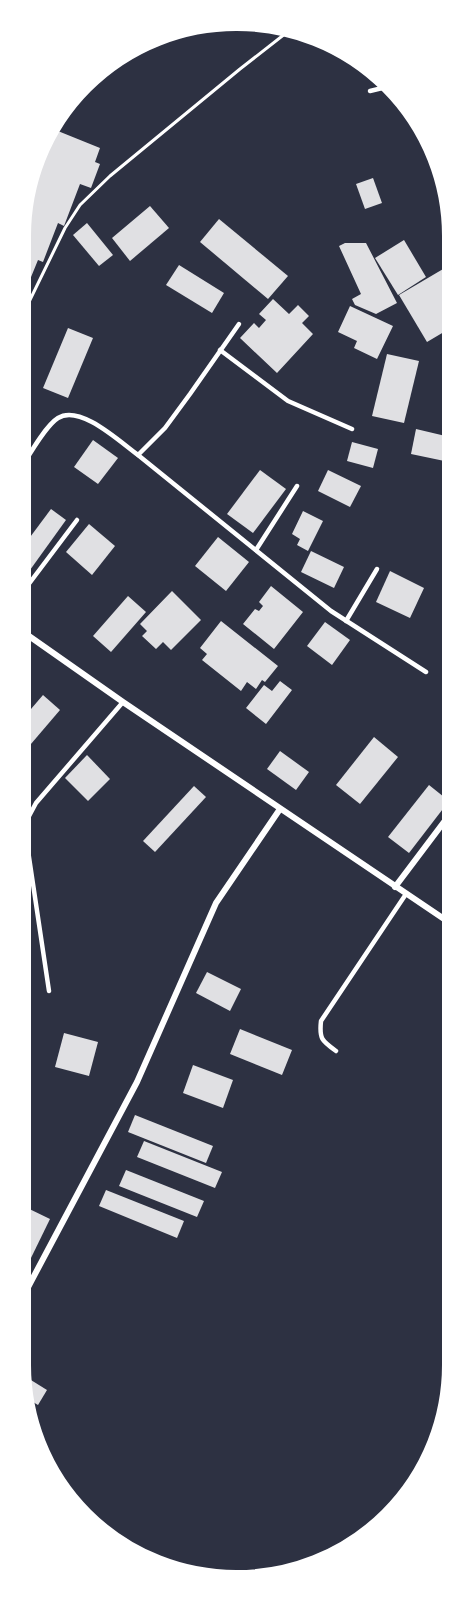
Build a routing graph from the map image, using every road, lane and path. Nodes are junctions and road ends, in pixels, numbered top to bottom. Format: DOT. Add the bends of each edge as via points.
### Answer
graph roads {
  1 [pos="286,33"];
  2 [pos="384,88"];
  3 [pos="370,91"];
  4 [pos="27,305"];
  5 [pos="239,324"];
  6 [pos="220,350"];
  7 [pos="352,429"];
  8 [pos="138,455"];
  9 [pos="27,459"];
  10 [pos="297,486"];
  11 [pos="77,520"];
  12 [pos="256,550"];
  13 [pos="376,570"];
  14 [pos="27,586"];
  15 [pos="346,621"];
  16 [pos="27,635"];
  17 [pos="426,672"];
  18 [pos="123,702"];
  19 [pos="280,809"];
  20 [pos="446,819"];
  21 [pos="27,828"];
  22 [pos="27,844"];
  23 [pos="395,886"];
  24 [pos="406,894"];
  25 [pos="446,920"];
  26 [pos="49,991"];
  27 [pos="336,1051"];
  28 [pos="27,1289"];
  1 -- 4 [label="path" via="110,176 80,205"];
  2 -- 3 [label="lane"];
  5 -- 6 [label="lane"];
  6 -- 7 [label="lane" via="288,401"];
  6 -- 8 [label="lane" via="165,428"];
  8 -- 9 [label="lane" via="83,417 67,414 56,418"];
  8 -- 12 [label="lane"];
  10 -- 12 [label="lane"];
  11 -- 14 [label="lane"];
  12 -- 15 [label="lane"];
  13 -- 15 [label="lane"];
  15 -- 17 [label="lane"];
  16 -- 18 [label="street"];
  18 -- 19 [label="street"];
  18 -- 21 [label="lane" via="36,803"];
  19 -- 23 [label="street"];
  19 -- 28 [label="street" via="216,903 137,1082"];
  20 -- 23 [label="street"];
  22 -- 26 [label="lane"];
  23 -- 24 [label="street"];
  24 -- 25 [label="street"];
  24 -- 27 [label="lane" via="321,1021 323,1041"];
}
